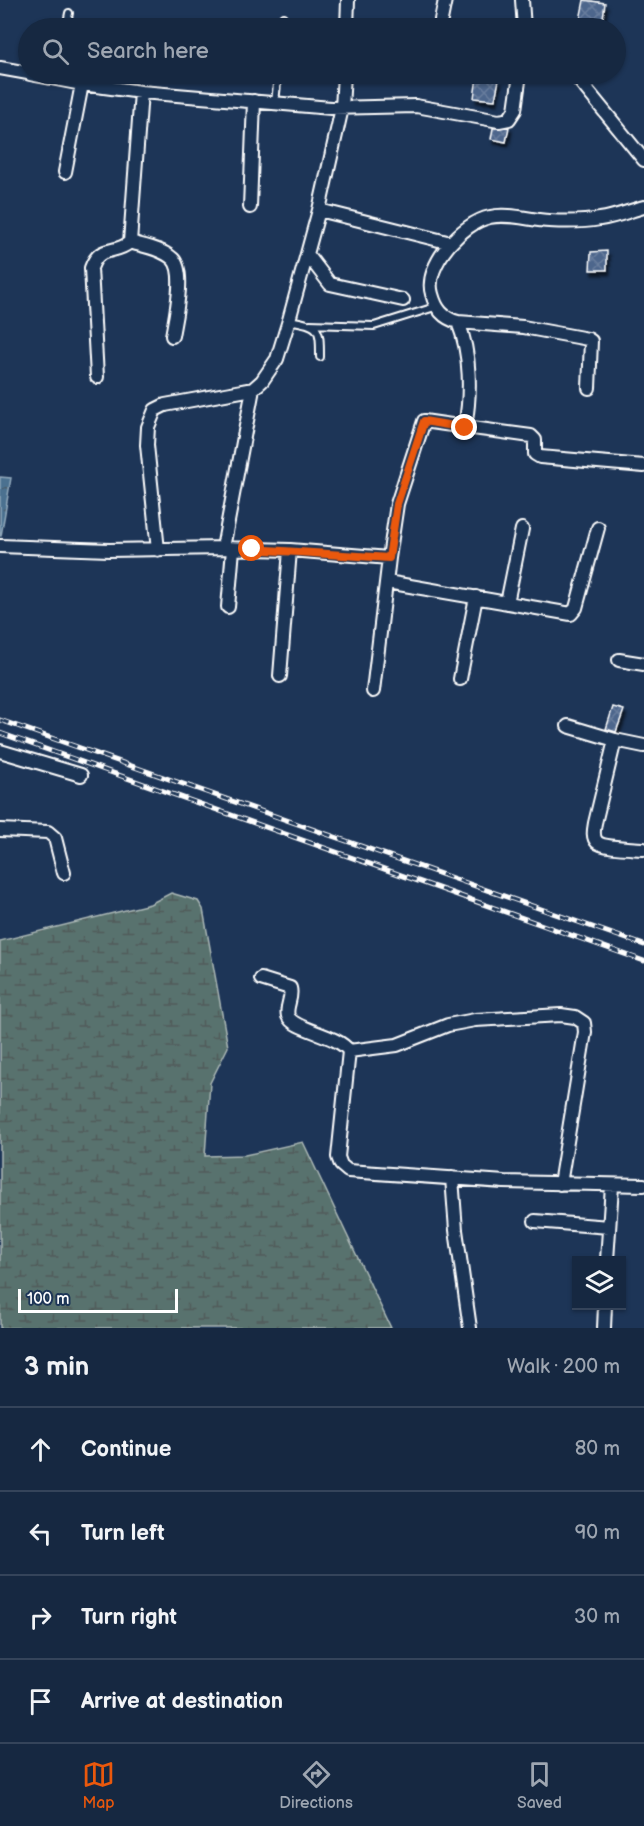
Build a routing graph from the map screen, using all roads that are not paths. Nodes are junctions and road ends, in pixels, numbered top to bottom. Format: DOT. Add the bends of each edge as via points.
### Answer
graph roads {
  1 [pos="348,0"];
  2 [pos="445,0"];
  3 [pos="522,0"];
  4 [pos="69,13"];
  5 [pos="68,18"];
  6 [pos="347,18"];
  7 [pos="441,18"];
  8 [pos="523,18"];
  9 [pos="0,68"];
  10 [pos="18,71"];
  11 [pos="82,84"];
  12 [pos="277,84"];
  13 [pos="343,84"];
  14 [pos="518,84"];
  15 [pos="582,84"];
  16 [pos="141,92"];
  17 [pos="254,101"];
  18 [pos="275,103"];
  19 [pos="342,108"];
  20 [pos="644,160"];
  21 [pos="65,172"];
  22 [pos="250,207"];
  23 [pos="644,207"];
  24 [pos="319,210"];
  25 [pos="130,242"];
  26 [pos="451,243"];
  27 [pos="307,254"];
  28 [pos="403,300"];
  29 [pos="435,307"];
  30 [pos="289,320"];
  31 [pos="458,322"];
  32 [pos="310,324"];
  33 [pos="172,336"];
  34 [pos="320,357"];
  35 [pos="97,377"];
  36 [pos="589,388"];
  37 [pos="253,389"];
  38 [pos="465,428"];
  39 [pos="644,466"];
  40 [pos="522,528"];
  41 [pos="598,528"];
  42 [pos="0,546"];
  43 [pos="228,549"];
  44 [pos="158,550"];
  45 [pos="290,550"];
  46 [pos="389,558"];
  47 [pos="387,582"];
  48 [pos="476,597"];
  49 [pos="507,603"];
  50 [pos="228,608"];
  51 [pos="619,660"];
  52 [pos="644,664"];
  53 [pos="280,676"];
  54 [pos="460,679"];
  55 [pos="373,691"];
  56 [pos="568,726"];
  57 [pos="615,740"];
  58 [pos="644,746"];
  59 [pos="0,751"];
  60 [pos="81,775"];
  61 [pos="0,830"];
  62 [pos="644,849"];
  63 [pos="64,873"];
  64 [pos="261,979"];
  65 [pos="349,1051"];
  66 [pos="452,1178"];
  67 [pos="560,1184"];
  68 [pos="644,1185"];
  69 [pos="612,1186"];
  70 [pos="535,1221"];
  71 [pos="609,1227"];
  72 [pos="607,1256"];
  73 [pos="605,1310"];
  74 [pos="470,1328"];
  75 [pos="604,1328"];
  1 -- 6 [label="street"];
  2 -- 7 [label="street"];
  3 -- 8 [label="street"];
  4 -- 5 [label="lane"];
  9 -- 10 [label="street"];
  11 -- 16 [label="street"];
  11 -- 21 [label="street"];
  12 -- 18 [label="lane"];
  13 -- 19 [label="street"];
  14 -- 19 [label="street" via="514,110 509,119 499,121 416,106"];
  15 -- 20 [label="street"];
  16 -- 17 [label="street"];
  16 -- 25 [label="street"];
  17 -- 18 [label="street"];
  17 -- 22 [label="street"];
  18 -- 19 [label="street"];
  19 -- 24 [label="street"];
  23 -- 26 [label="street" via="600,219 549,221 493,216 469,225"];
  24 -- 26 [label="street"];
  24 -- 27 [label="street"];
  25 -- 33 [label="street" via="153,248 178,266 180,278"];
  25 -- 35 [label="street" via="122,249 101,252 91,268"];
  26 -- 29 [label="street" via="435,264 430,289"];
  27 -- 28 [label="street" via="330,284"];
  27 -- 30 [label="street"];
  29 -- 31 [label="street"];
  29 -- 32 [label="lane" via="374,326"];
  30 -- 32 [label="lane"];
  30 -- 37 [label="street" via="277,358"];
  31 -- 36 [label="street" via="523,327 588,339"];
  31 -- 38 [label="street" via="468,365"];
  32 -- 34 [label="lane" via="320,334"];
  37 -- 43 [label="street"];
  37 -- 44 [label="street" via="155,410 148,427 147,445"];
  38 -- 39 [label="street" via="531,436 535,440 535,454 540,457"];
  38 -- 46 [label="street" via="424,421 397,504"];
  40 -- 49 [label="street"];
  41 -- 49 [label="street" via="571,614"];
  42 -- 44 [label="street"];
  43 -- 44 [label="street"];
  43 -- 45 [label="street"];
  43 -- 50 [label="street"];
  45 -- 46 [label="street"];
  45 -- 53 [label="street"];
  46 -- 47 [label="street"];
  47 -- 48 [label="street"];
  47 -- 55 [label="street"];
  48 -- 49 [label="street"];
  48 -- 54 [label="street"];
  51 -- 52 [label="street"];
  56 -- 57 [label="street"];
  57 -- 58 [label="street"];
  57 -- 62 [label="street" via="594,836 604,845"];
  59 -- 60 [label="street"];
  61 -- 63 [label="street" via="48,832 55,838"];
  64 -- 65 [label="street" via="290,988 287,1013 295,1023 334,1039"];
  65 -- 66 [label="street" via="338,1157 341,1165 357,1173"];
  65 -- 67 [label="street" via="397,1045 448,1025 475,1020 575,1017 584,1023 585,1032"];
  66 -- 67 [label="street"];
  66 -- 74 [label="street"];
  67 -- 69 [label="street"];
  68 -- 69 [label="street"];
  69 -- 71 [label="street"];
  70 -- 71 [label="street"];
  71 -- 72 [label="street"];
  73 -- 75 [label="street"];
}
